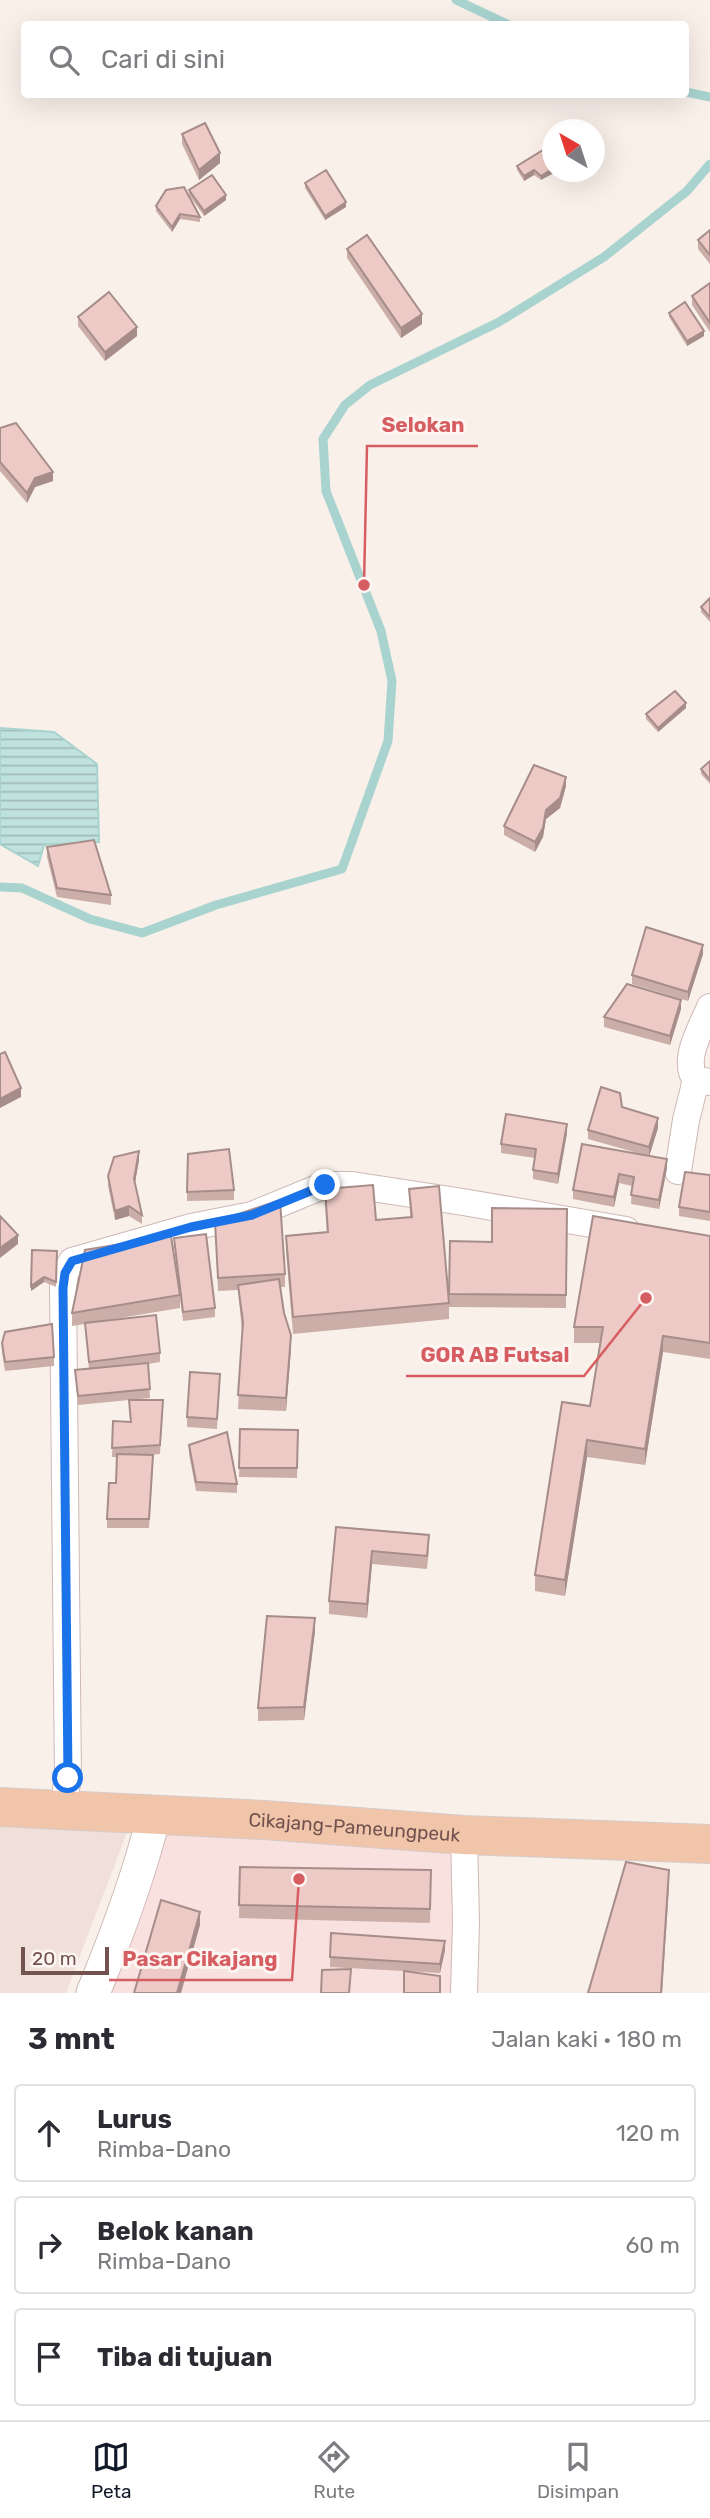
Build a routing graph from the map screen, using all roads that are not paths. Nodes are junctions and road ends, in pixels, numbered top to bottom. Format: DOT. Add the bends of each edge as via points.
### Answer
graph roads {
  1 [pos="710,1007"];
  2 [pos="703,1081"];
  3 [pos="678,1171"];
  4 [pos="647,1234"];
  5 [pos="0,1807"];
  6 [pos="62,1811"];
  7 [pos="154,1815"];
  8 [pos="464,1835"];
  9 [pos="710,1844"];
  10 [pos="93,1993"];
  11 [pos="464,1993"];
  1 -- 2 [label="street" via="690,1068"];
  2 -- 3 [label="street" via="686,1120"];
  4 -- 6 [label="street" via="352,1185 325,1185 252,1215 72,1261 63,1288 68,1778"];
  5 -- 6 [label="main road, Cikajang-Pameungpeuk"];
  6 -- 7 [label="main road, Cikajang-Pameungpeuk"];
  7 -- 8 [label="main road, Cikajang-Pameungpeuk"];
  7 -- 10 [label="street" via="140,1867"];
  8 -- 9 [label="main road, Cikajang-Pameungpeuk"];
  8 -- 11 [label="street"];
}
